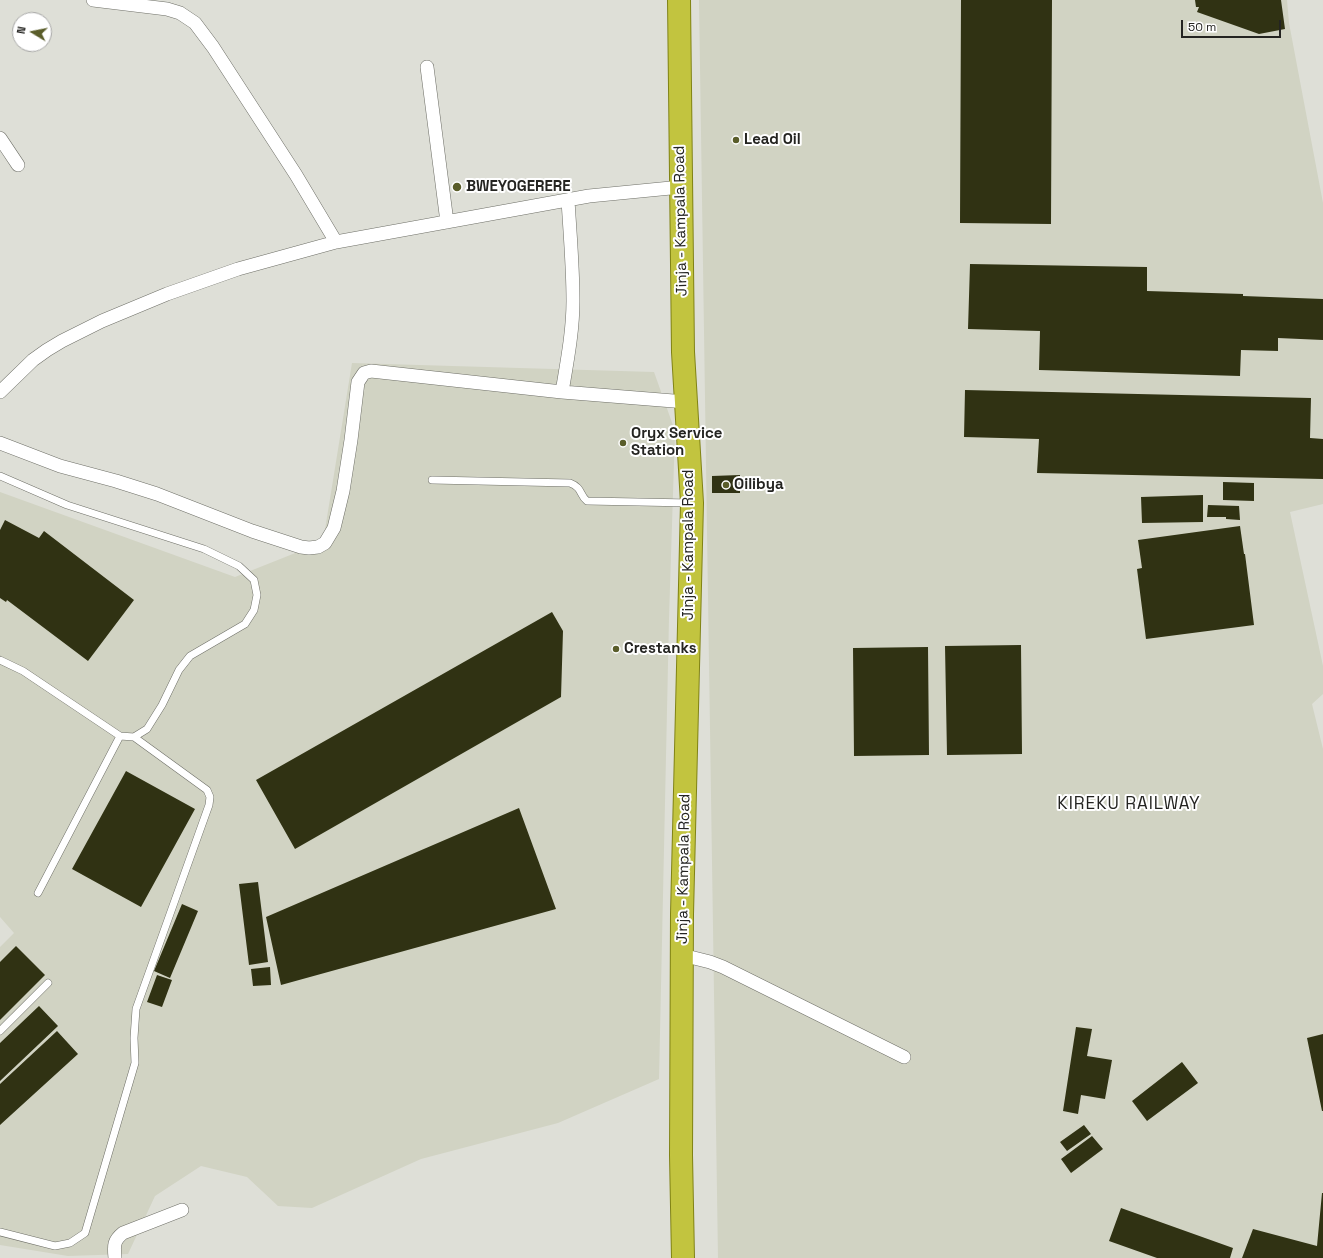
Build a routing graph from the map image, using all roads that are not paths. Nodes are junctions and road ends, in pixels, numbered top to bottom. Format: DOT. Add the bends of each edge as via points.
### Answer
graph roads {
  1 [pos="92,0"];
  2 [pos="679,0"];
  3 [pos="427,66"];
  4 [pos="0,138"];
  5 [pos="18,165"];
  6 [pos="681,186"];
  7 [pos="568,200"];
  8 [pos="447,222"];
  9 [pos="336,242"];
  10 [pos="0,392"];
  11 [pos="562,392"];
  12 [pos="686,402"];
  13 [pos="0,443"];
  14 [pos="0,476"];
  15 [pos="432,480"];
  16 [pos="692,503"];
  17 [pos="0,660"];
  18 [pos="120,736"];
  19 [pos="134,738"];
  20 [pos="38,893"];
  21 [pos="682,955"];
  22 [pos="48,983"];
  23 [pos="0,1031"];
  24 [pos="904,1057"];
  25 [pos="182,1210"];
  26 [pos="0,1232"];
  27 [pos="115,1258"];
  28 [pos="683,1258"];
  1 -- 9 [label="street" via="167,9 180,13 195,23 296,175"];
  2 -- 6 [label="highway, Jinja - Kampala Road"];
  3 -- 8 [label="street"];
  4 -- 5 [label="street"];
  6 -- 7 [label="street"];
  6 -- 12 [label="highway, Jinja - Kampala Road"];
  7 -- 8 [label="street"];
  7 -- 11 [label="street" via="573,302"];
  8 -- 9 [label="street"];
  9 -- 10 [label="street" via="238,270 167,294 102,321 47,350"];
  11 -- 12 [label="street"];
  11 -- 13 [label="street" via="371,371 364,373 358,382 343,491 334,528 325,543 309,548 252,532 157,494 116,480 60,466"];
  12 -- 16 [label="highway, Jinja - Kampala Road"];
  14 -- 19 [label="lane" via="67,505 204,549 240,566 254,580 257,595 254,610 245,624 190,656 179,670 162,706 147,729"];
  15 -- 16 [label="lane" via="570,483 577,486 587,500"];
  16 -- 21 [label="highway, Jinja - Kampala Road"];
  17 -- 18 [label="lane" via="23,671"];
  18 -- 19 [label="lane"];
  18 -- 20 [label="lane"];
  19 -- 26 [label="lane" via="207,790 210,796 209,805 136,1009 135,1063 84,1233 70,1243 55,1246"];
  21 -- 24 [label="street" via="723,967"];
  21 -- 28 [label="highway, Jinja - Kampala Road"];
  22 -- 23 [label="lane"];
  25 -- 27 [label="street" via="123,1233 117,1238 114,1246"];
}
